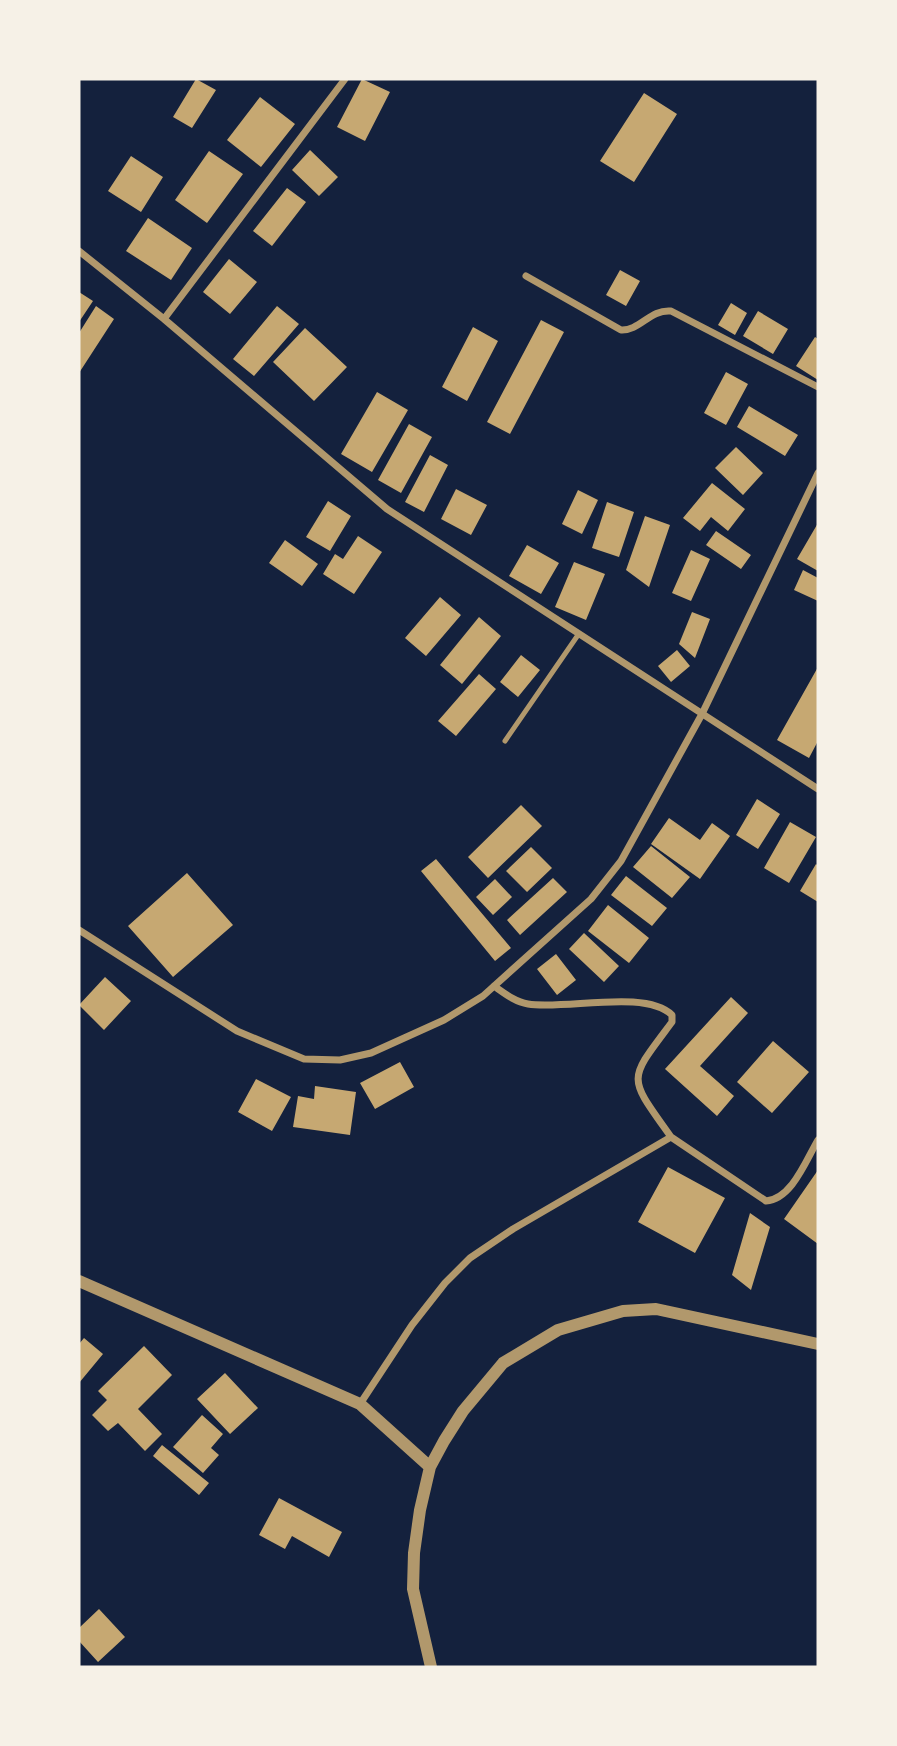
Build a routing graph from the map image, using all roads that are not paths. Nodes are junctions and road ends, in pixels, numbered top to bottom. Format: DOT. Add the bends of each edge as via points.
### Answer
graph roads {
  1 [pos="345,79"];
  2 [pos="79,251"];
  3 [pos="526,276"];
  4 [pos="164,318"];
  5 [pos="818,387"];
  6 [pos="818,473"];
  7 [pos="578,635"];
  8 [pos="702,714"];
  9 [pos="505,741"];
  10 [pos="818,789"];
  11 [pos="79,930"];
  12 [pos="494,986"];
  13 [pos="671,1137"];
  14 [pos="818,1140"];
  15 [pos="79,1281"];
  16 [pos="818,1344"];
  17 [pos="360,1404"];
  18 [pos="430,1467"];
  19 [pos="431,1667"];
  1 -- 4 [label="street"];
  2 -- 4 [label="street"];
  3 -- 5 [label="street" via="621,330 658,311 671,312"];
  4 -- 7 [label="street" via="387,509"];
  6 -- 8 [label="street"];
  7 -- 8 [label="street"];
  7 -- 9 [label="lane"];
  8 -- 10 [label="street"];
  8 -- 12 [label="street" via="621,861 591,899"];
  11 -- 12 [label="street" via="237,1031 304,1059 340,1060 372,1053 444,1020"];
  12 -- 13 [label="street" via="527,1004 643,1001 665,1008 672,1021 640,1064 637,1079 642,1097"];
  13 -- 14 [label="street" via="766,1201 782,1196 790,1187"];
  13 -- 17 [label="street" via="470,1258 418,1317"];
  15 -- 17 [label="street"];
  16 -- 18 [label="street" via="656,1309 623,1311 558,1330 503,1363 463,1411"];
  17 -- 18 [label="street"];
  18 -- 19 [label="street" via="414,1553 413,1589"];
}
